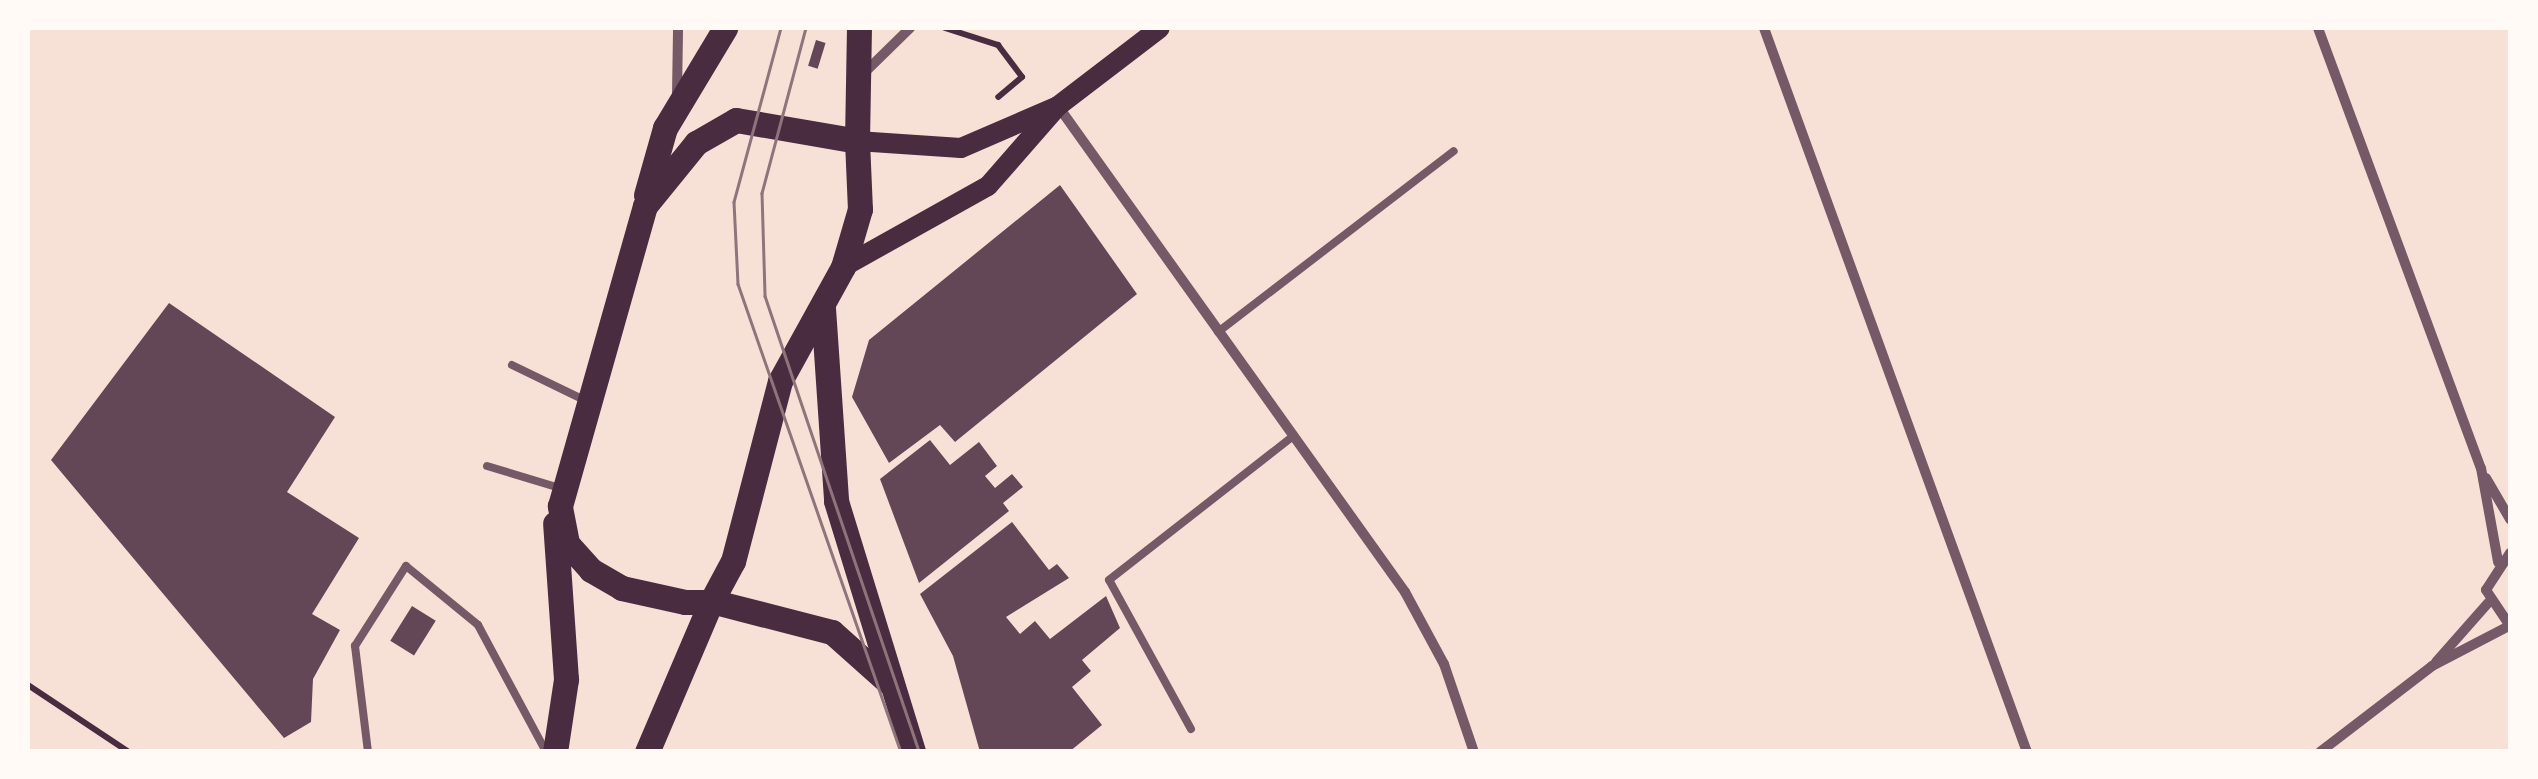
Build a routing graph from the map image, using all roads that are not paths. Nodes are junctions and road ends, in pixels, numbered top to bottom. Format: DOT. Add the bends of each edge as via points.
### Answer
graph roads {
  1 [pos="678,28"];
  2 [pos="725,28"];
  3 [pos="859,28"];
  4 [pos="910,28"];
  5 [pos="1160,28"];
  6 [pos="1764,28"];
  7 [pos="2318,28"];
  8 [pos="856,80"];
  9 [pos="676,106"];
  10 [pos="1058,106"];
  11 [pos="857,141"];
  12 [pos="1454,150"];
  13 [pos="641,214"];
  14 [pos="844,267"];
  15 [pos="822,308"];
  16 [pos="1218,332"];
  17 [pos="512,364"];
  18 [pos="588,402"];
  19 [pos="1292,437"];
  20 [pos="487,466"];
  21 [pos="2480,468"];
  22 [pos="564,489"];
  23 [pos="2510,519"];
  24 [pos="2510,553"];
  25 [pos="2498,562"];
  26 [pos="712,602"];
  27 [pos="2488,602"];
  28 [pos="2510,626"];
  29 [pos="2432,666"];
  30 [pos="891,685"];
  31 [pos="1191,729"];
  32 [pos="368,752"];
  33 [pos="546,752"];
  34 [pos="555,752"];
  35 [pos="647,752"];
  36 [pos="913,752"];
  37 [pos="1474,752"];
  38 [pos="2027,752"];
  39 [pos="2320,752"];
  1 -- 9 [label="street"];
  2 -- 9 [label="main road"];
  3 -- 8 [label="main road"];
  4 -- 8 [label="street"];
  5 -- 10 [label="main road"];
  6 -- 38 [label="street"];
  7 -- 21 [label="street"];
  8 -- 11 [label="main road"];
  9 -- 13 [label="main road"];
  10 -- 11 [label="main road" via="950,150"];
  10 -- 14 [label="main road" via="988,186"];
  10 -- 16 [label="street"];
  11 -- 13 [label="main road" via="736,120 696,144"];
  11 -- 14 [label="main road" via="860,208"];
  12 -- 16 [label="lane"];
  13 -- 18 [label="main road"];
  14 -- 15 [label="main road"];
  15 -- 26 [label="main road" via="780,381 748,523"];
  15 -- 30 [label="main road" via="833,486"];
  16 -- 19 [label="street"];
  17 -- 18 [label="lane"];
  18 -- 22 [label="main road"];
  19 -- 31 [label="lane" via="1109,580"];
  19 -- 37 [label="street" via="1427,629"];
  20 -- 22 [label="lane"];
  21 -- 23 [label="street"];
  21 -- 25 [label="street"];
  22 -- 26 [label="main road" via="560,525 591,570 632,591"];
  22 -- 34 [label="main road" via="554,539 566,679"];
  24 -- 25 [label="street"];
  25 -- 27 [label="street"];
  26 -- 30 [label="main road" via="832,632"];
  26 -- 35 [label="main road"];
  27 -- 28 [label="street"];
  27 -- 29 [label="street"];
  28 -- 29 [label="street"];
  29 -- 39 [label="street"];
  30 -- 36 [label="main road"];
  32 -- 33 [label="lane" via="355,646 406,566 478,625"];
}
